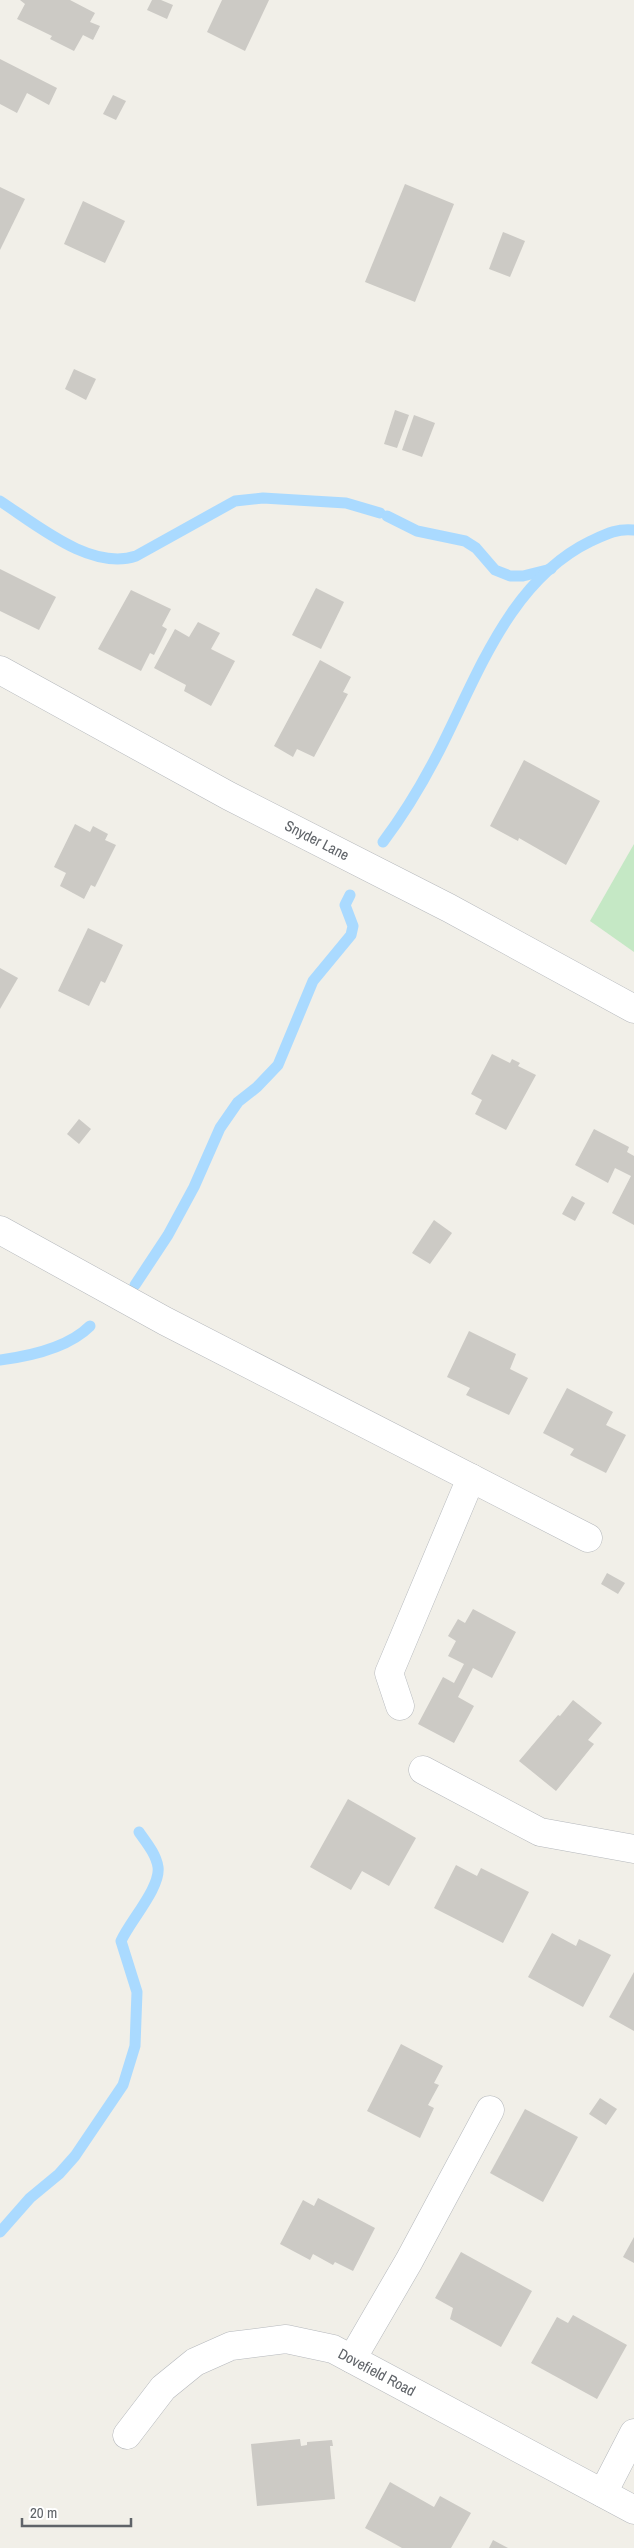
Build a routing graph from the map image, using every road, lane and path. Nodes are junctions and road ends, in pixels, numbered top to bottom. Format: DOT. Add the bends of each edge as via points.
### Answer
graph roads {
  1 [pos="0,670"];
  2 [pos="634,1009"];
  3 [pos="0,1230"];
  4 [pos="471,1478"];
  5 [pos="588,1538"];
  6 [pos="400,1706"];
  7 [pos="423,1770"];
  8 [pos="634,1849"];
  9 [pos="490,2110"];
  10 [pos="352,2359"];
  11 [pos="634,2433"];
  12 [pos="128,2434"];
  13 [pos="603,2493"];
  14 [pos="634,2510"];
  1 -- 2 [label="street, Snyder Lane" via="229,796 450,908"];
  3 -- 4 [label="street" via="165,1321"];
  4 -- 5 [label="street"];
  4 -- 6 [label="street" via="389,1673"];
  7 -- 8 [label="street" via="540,1832"];
  9 -- 10 [label="street"];
  10 -- 12 [label="street, Dovefield Road" via="333,2349 286,2339 231,2346 195,2362 163,2388"];
  10 -- 13 [label="street, Dovefield Road"];
  11 -- 13 [label="street"];
  13 -- 14 [label="street, Dovefield Road"];
}
